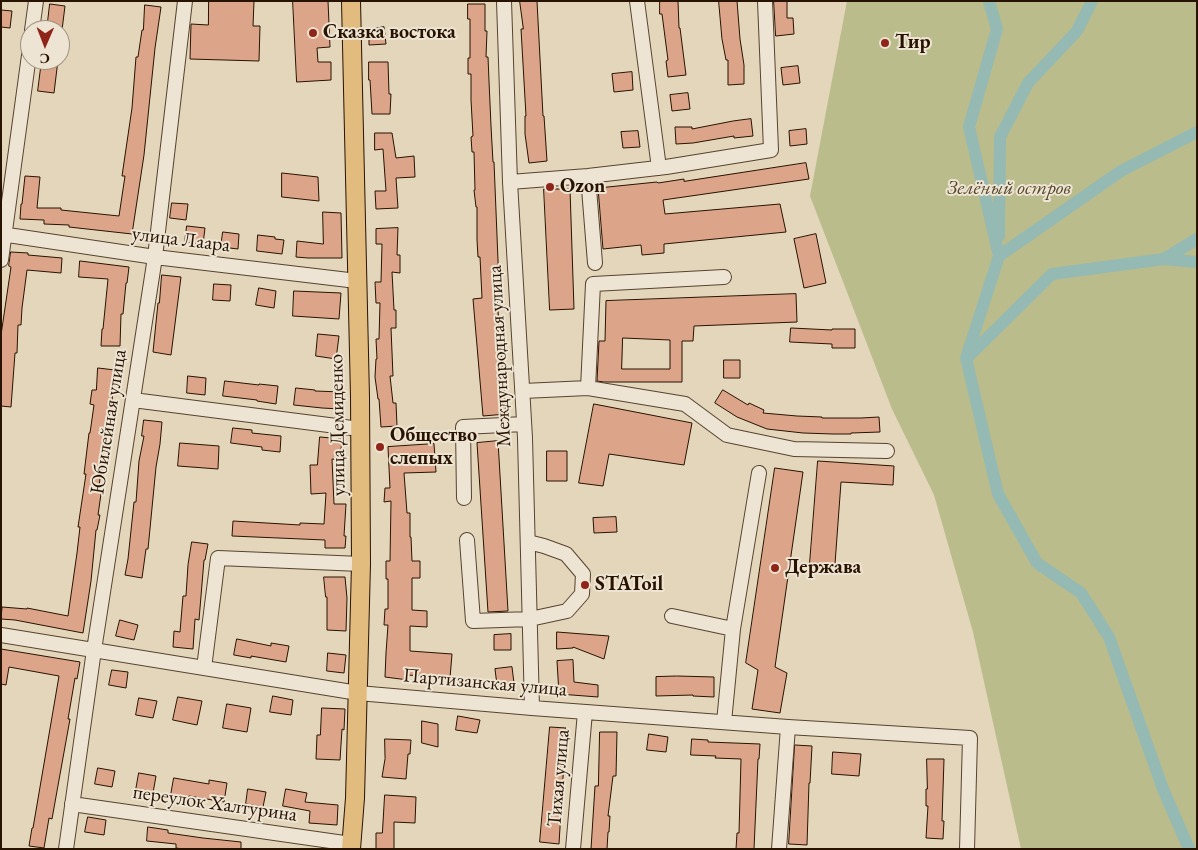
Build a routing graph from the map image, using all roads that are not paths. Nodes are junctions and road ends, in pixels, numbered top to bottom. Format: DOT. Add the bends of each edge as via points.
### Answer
graph roads {
  1 [pos="36,1"];
  2 [pos="185,1"];
  3 [pos="351,1"];
  4 [pos="504,1"];
  5 [pos="637,1"];
  6 [pos="765,1"];
  7 [pos="33,20"];
  8 [pos="27,70"];
  9 [pos="659,168"];
  10 [pos="588,176"];
  11 [pos="510,182"];
  12 [pos="3,235"];
  13 [pos="155,258"];
  14 [pos="1,260"];
  15 [pos="595,263"];
  16 [pos="724,277"];
  17 [pos="357,281"];
  18 [pos="588,388"];
  19 [pos="523,391"];
  20 [pos="133,400"];
  21 [pos="524,424"];
  22 [pos="360,429"];
  23 [pos="887,451"];
  24 [pos="759,474"];
  25 [pos="464,498"];
  26 [pos="467,540"];
  27 [pos="528,542"];
  28 [pos="360,564"];
  29 [pos="672,616"];
  30 [pos="530,619"];
  31 [pos="733,629"];
  32 [pos="1,635"];
  33 [pos="94,650"];
  34 [pos="204,668"];
  35 [pos="358,693"];
  36 [pos="532,708"];
  37 [pos="585,712"];
  38 [pos="724,722"];
  39 [pos="788,727"];
  40 [pos="72,804"];
  41 [pos="351,846"];
  42 [pos="66,849"];
  43 [pos="573,849"];
  44 [pos="779,849"];
  45 [pos="966,849"];
  1 -- 7 [label="street"];
  2 -- 13 [label="street, Юбилейная улица"];
  3 -- 17 [label="main road, улица Демиденко"];
  4 -- 11 [label="street, Международная улица"];
  5 -- 9 [label="street"];
  6 -- 9 [label="street" via="771,150"];
  8 -- 12 [label="street"];
  9 -- 10 [label="street"];
  10 -- 11 [label="street"];
  10 -- 15 [label="street"];
  11 -- 19 [label="street, Международная улица"];
  12 -- 13 [label="street, улица Лаара"];
  12 -- 14 [label="street"];
  13 -- 17 [label="street, улица Лаара"];
  13 -- 20 [label="street, Юбилейная улица"];
  16 -- 18 [label="street" via="593,284"];
  17 -- 22 [label="main road, улица Демиденко"];
  18 -- 19 [label="street"];
  18 -- 23 [label="street" via="685,404 727,434 784,447"];
  19 -- 21 [label="street, Международная улица"];
  20 -- 22 [label="street"];
  20 -- 33 [label="street, Юбилейная улица"];
  21 -- 25 [label="street" via="463,427"];
  21 -- 27 [label="street, Международная улица"];
  22 -- 28 [label="main road, улица Демиденко"];
  24 -- 31 [label="street"];
  26 -- 30 [label="street" via="473,621"];
  27 -- 30 [label="street, Международная улица"];
  27 -- 30 [label="street" via="566,554 583,574 582,594 567,611"];
  28 -- 34 [label="street" via="218,558"];
  28 -- 35 [label="main road, улица Демиденко"];
  29 -- 31 [label="street"];
  30 -- 36 [label="street, Международная улица"];
  31 -- 38 [label="street"];
  32 -- 33 [label="street, Партизанская улица"];
  33 -- 34 [label="street, Партизанская улица"];
  33 -- 40 [label="street, Юбилейная улица"];
  34 -- 35 [label="street, Партизанская улица"];
  35 -- 36 [label="street, Партизанская улица"];
  35 -- 41 [label="main road, улица Демиденко"];
  36 -- 37 [label="street, Партизанская улица"];
  37 -- 38 [label="street, Партизанская улица"];
  37 -- 43 [label="street, Тихая улица"];
  38 -- 39 [label="street, Партизанская улица"];
  39 -- 44 [label="street"];
  39 -- 45 [label="street, Партизанская улица" via="970,738"];
  40 -- 41 [label="street, переулок Халтурина"];
  40 -- 42 [label="street, Юбилейная улица"];
}
